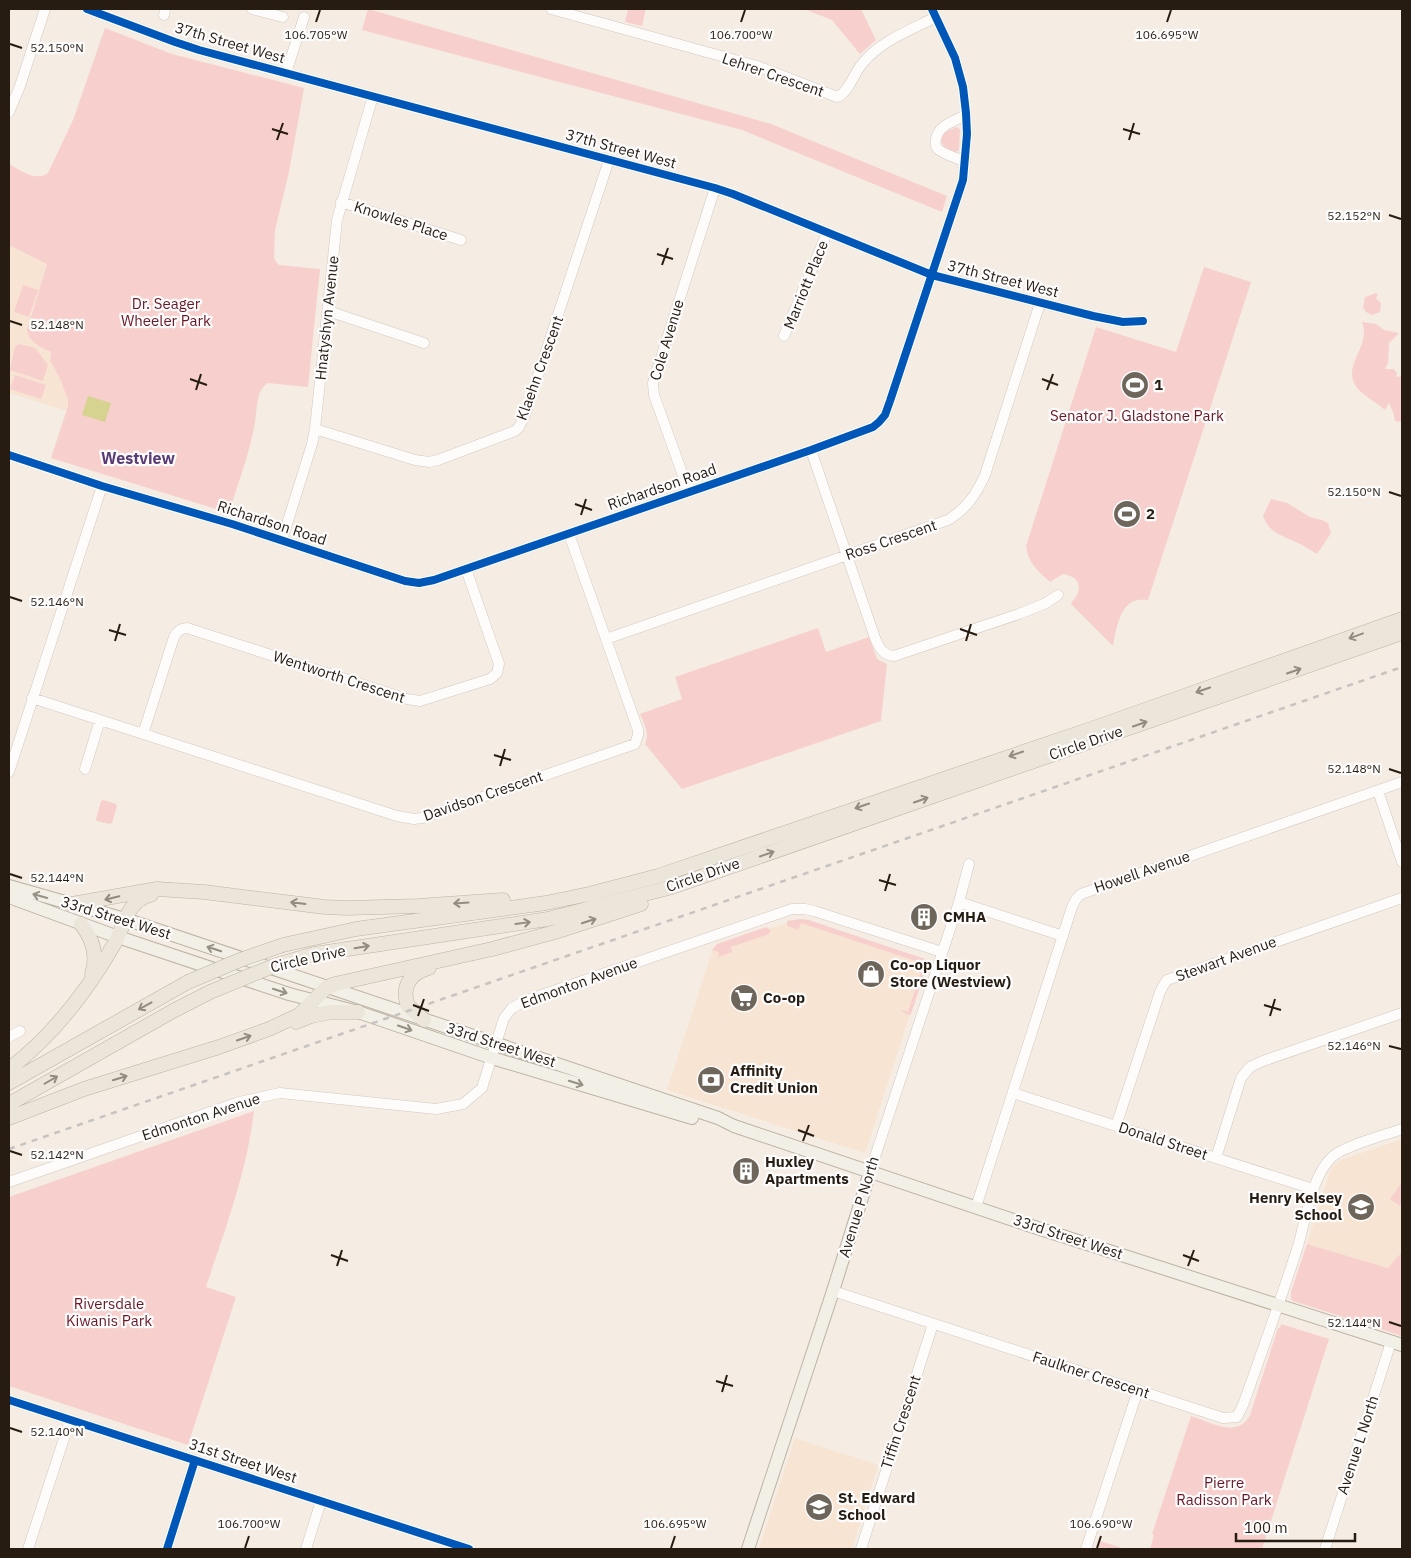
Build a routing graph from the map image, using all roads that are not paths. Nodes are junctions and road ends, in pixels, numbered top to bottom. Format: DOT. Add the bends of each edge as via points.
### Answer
graph roads {
  1 [pos="45,9"];
  2 [pos="88,9"];
  3 [pos="252,9"];
  4 [pos="554,9"];
  5 [pos="934,13"];
  6 [pos="283,17"];
  7 [pos="304,17"];
  8 [pos="286,73"];
  9 [pos="373,96"];
  10 [pos="10,105"];
  11 [pos="966,116"];
  12 [pos="609,160"];
  13 [pos="965,162"];
  14 [pos="715,188"];
  15 [pos="341,202"];
  16 [pos="827,233"];
  17 [pos="461,240"];
  18 [pos="932,275"];
  19 [pos="1040,303"];
  20 [pos="328,311"];
  21 [pos="1143,321"];
  22 [pos="784,336"];
  23 [pos="424,343"];
  24 [pos="315,429"];
  25 [pos="811,450"];
  26 [pos="9,455"];
  27 [pos="102,486"];
  28 [pos="689,492"];
  29 [pos="569,534"];
  30 [pos="282,540"];
  31 [pos="846,555"];
  32 [pos="466,569"];
  33 [pos="1058,595"];
  34 [pos="1402,619"];
  35 [pos="1402,633"];
  36 [pos="606,639"];
  37 [pos="32,698"];
  38 [pos="100,720"];
  39 [pos="143,734"];
  40 [pos="85,769"];
  41 [pos="9,772"];
  42 [pos="1402,782"];
  43 [pos="1378,791"];
  44 [pos="1402,862"];
  45 [pos="969,864"];
  46 [pos="630,884"];
  47 [pos="9,886"];
  48 [pos="672,887"];
  49 [pos="229,895"];
  50 [pos="9,897"];
  51 [pos="1402,898"];
  52 [pos="959,902"];
  53 [pos="72,904"];
  54 [pos="125,919"];
  55 [pos="81,924"];
  56 [pos="1063,936"];
  57 [pos="118,937"];
  58 [pos="492,949"];
  59 [pos="942,952"];
  60 [pos="327,987"];
  61 [pos="85,990"];
  62 [pos="313,1001"];
  63 [pos="358,1012"];
  64 [pos="1402,1013"];
  65 [pos="424,1020"];
  66 [pos="269,1029"];
  67 [pos="20,1031"];
  68 [pos="9,1037"];
  69 [pos="497,1044"];
  70 [pos="492,1058"];
  71 [pos="9,1069"];
  72 [pos="9,1083"];
  73 [pos="1013,1093"];
  74 [pos="9,1104"];
  75 [pos="9,1118"];
  76 [pos="734,1126"];
  77 [pos="1116,1126"];
  78 [pos="1402,1129"];
  79 [pos="1216,1158"];
  80 [pos="870,1172"];
  81 [pos="9,1182"];
  82 [pos="1314,1189"];
  83 [pos="976,1207"];
  84 [pos="833,1291"];
  85 [pos="1278,1306"];
  86 [pos="933,1324"];
  87 [pos="1397,1344"];
  88 [pos="1138,1390"];
  89 [pos="9,1400"];
  90 [pos="70,1420"];
  91 [pos="195,1460"];
  92 [pos="321,1501"];
  93 [pos="445,1546"];
  94 [pos="28,1549"];
  95 [pos="167,1549"];
  96 [pos="306,1549"];
  97 [pos="469,1549"];
  98 [pos="748,1549"];
  99 [pos="860,1549"];
  100 [pos="1086,1549"];
  101 [pos="1325,1549"];
  1 -- 10 [label="street" via="20,86"];
  2 -- 8 [label="street, 37th Street West" via="175,42"];
  3 -- 6 [label="street"];
  4 -- 5 [label="street, Lehrer Crescent" via="757,66 837,97 843,94 873,52"];
  5 -- 11 [label="street, Richardson Road" via="960,73"];
  7 -- 8 [label="street"];
  8 -- 9 [label="street, 37th Street West"];
  9 -- 12 [label="street, 37th Street West"];
  9 -- 15 [label="street, Hnatyshyn Avenue"];
  11 -- 13 [label="street, Richardson Road"];
  11 -- 13 [label="street" via="943,127 935,142 939,150"];
  12 -- 14 [label="street, 37th Street West"];
  12 -- 24 [label="street, Klaehn Crescent" via="525,416 515,431 429,462"];
  13 -- 18 [label="street, Richardson Road" via="960,191"];
  14 -- 16 [label="street, 37th Street West"];
  14 -- 28 [label="street, Cole Avenue" via="653,384 654,395"];
  15 -- 17 [label="street, Knowles Place"];
  15 -- 20 [label="street, Hnatyshyn Avenue"];
  16 -- 18 [label="street, 37th Street West"];
  16 -- 22 [label="street, Marriott Place"];
  18 -- 19 [label="street, 37th Street West"];
  18 -- 25 [label="street, Richardson Road" via="885,415 873,427"];
  19 -- 21 [label="street, 37th Street West" via="1123,322"];
  19 -- 31 [label="street, Ross Crescent" via="985,475 969,503 948,520"];
  20 -- 23 [label="street"];
  20 -- 24 [label="street, Hnatyshyn Avenue"];
  24 -- 30 [label="street, Hnatyshyn Avenue"];
  25 -- 28 [label="street, Richardson Road"];
  25 -- 31 [label="street"];
  26 -- 27 [label="street, Richardson Road"];
  27 -- 30 [label="street, Richardson Road"];
  27 -- 37 [label="street"];
  28 -- 29 [label="street, Richardson Road"];
  29 -- 32 [label="street, Richardson Road"];
  29 -- 36 [label="street, Davidson Crescent"];
  30 -- 32 [label="street, Richardson Road" via="412,582 428,582"];
  31 -- 33 [label="street" via="878,646 888,656 1019,614"];
  31 -- 36 [label="street, Ross Crescent"];
  32 -- 39 [label="street, Wentworth Crescent" via="499,664 497,674 490,679 433,698 413,700 182,628 174,637"];
  34 -- 46 [label="highway, Circle Drive, one-way" via="1103,725"];
  48 -- 35 [label="highway, Circle Drive, one-way"];
  36 -- 39 [label="street, Davidson Crescent" via="638,730 635,744 422,818 397,816"];
  37 -- 38 [label="street, Davidson Crescent"];
  37 -- 41 [label="street"];
  38 -- 39 [label="street, Davidson Crescent"];
  38 -- 40 [label="street"];
  42 -- 43 [label="street, Howell Avenue"];
  43 -- 44 [label="street"];
  43 -- 56 [label="street, Howell Avenue" via="1081,894 1072,907"];
  45 -- 52 [label="street, Avenue P North"];
  46 -- 49 [label="highway, one-way" via="485,902 378,908 325,907"];
  46 -- 72 [label="highway, Circle Drive, one-way, bridge" via="546,903 356,928 283,945 188,982"];
  53 -- 47 [label="main road, 33rd Street West, one-way"];
  58 -- 48 [label="highway, one-way" via="661,897"];
  74 -- 48 [label="highway, Circle Drive, one-way, bridge" via="173,1011 276,964 314,954 548,920"];
  49 -- 53 [label="highway, one-way" via="158,889"];
  49 -- 54 [label="highway" via="170,893 148,896 136,902"];
  50 -- 55 [label="main road, 33rd Street West"];
  51 -- 77 [label="street, Stewart Avenue" via="1168,980 1160,992"];
  52 -- 56 [label="street"];
  52 -- 59 [label="street, Avenue P North"];
  53 -- 54 [label="main road, 33rd Street West"];
  54 -- 57 [label="highway"];
  60 -- 54 [label="main road, 33rd Street West, one-way"];
  55 -- 57 [label="main road, 33rd Street West"];
  55 -- 61 [label="highway" via="91,938 95,958"];
  56 -- 73 [label="street, Howell Avenue"];
  57 -- 61 [label="highway"];
  57 -- 62 [label="main road, 33rd Street West, one-way"];
  58 -- 60 [label="highway"];
  58 -- 65 [label="highway" via="424,969 411,977 405,989 406,1002"];
  59 -- 69 [label="street, Edmonton Avenue" via="814,911 792,909 527,1000 512,1008 504,1018"];
  59 -- 80 [label="street, Avenue P North"];
  60 -- 62 [label="highway"];
  60 -- 65 [label="main road, 33rd Street West"];
  61 -- 71 [label="highway" via="49,1034"];
  62 -- 63 [label="main road, 33rd Street West"];
  62 -- 66 [label="highway" via="299,1015"];
  63 -- 66 [label="highway" via="332,1012"];
  63 -- 70 [label="main road, 33rd Street West, one-way"];
  64 -- 79 [label="street" via="1250,1067 1241,1078"];
  65 -- 69 [label="main road, 33rd Street West"];
  75 -- 66 [label="highway, one-way" via="84,1089"];
  67 -- 68 [label="street"];
  69 -- 70 [label="street, Edmonton Avenue"];
  69 -- 76 [label="main road, 33rd Street West"];
  70 -- 76 [label="main road, 33rd Street West, one-way" via="715,1124"];
  70 -- 81 [label="street, Edmonton Avenue" via="482,1088 463,1104 436,1109 280,1093 239,1102"];
  73 -- 77 [label="street, Donald Street"];
  73 -- 83 [label="street, Howell Avenue"];
  76 -- 80 [label="main road, 33rd Street West"];
  77 -- 79 [label="street, Donald Street"];
  78 -- 82 [label="street" via="1335,1154 1322,1170"];
  79 -- 82 [label="street, Donald Street"];
  80 -- 83 [label="main road, 33rd Street West"];
  80 -- 84 [label="main road, Avenue P North"];
  82 -- 85 [label="street"];
  83 -- 85 [label="main road, 33rd Street West"];
  84 -- 86 [label="street, Faulkner Crescent"];
  84 -- 98 [label="main road, Avenue P North"];
  85 -- 87 [label="main road, 33rd Street West"];
  85 -- 88 [label="street, Faulkner Crescent" via="1237,1417 1223,1418"];
  86 -- 88 [label="street, Faulkner Crescent"];
  86 -- 99 [label="street, Tiffin Crescent"];
  87 -- 101 [label="street, Avenue L North"];
  88 -- 100 [label="street"];
  89 -- 90 [label="street, 31st Street West"];
  90 -- 91 [label="street, 31st Street West"];
  90 -- 94 [label="street"];
  91 -- 92 [label="street, 31st Street West"];
  91 -- 95 [label="street"];
  92 -- 93 [label="street, 31st Street West"];
  92 -- 96 [label="street"];
  93 -- 97 [label="street, 31st Street West"];
}
